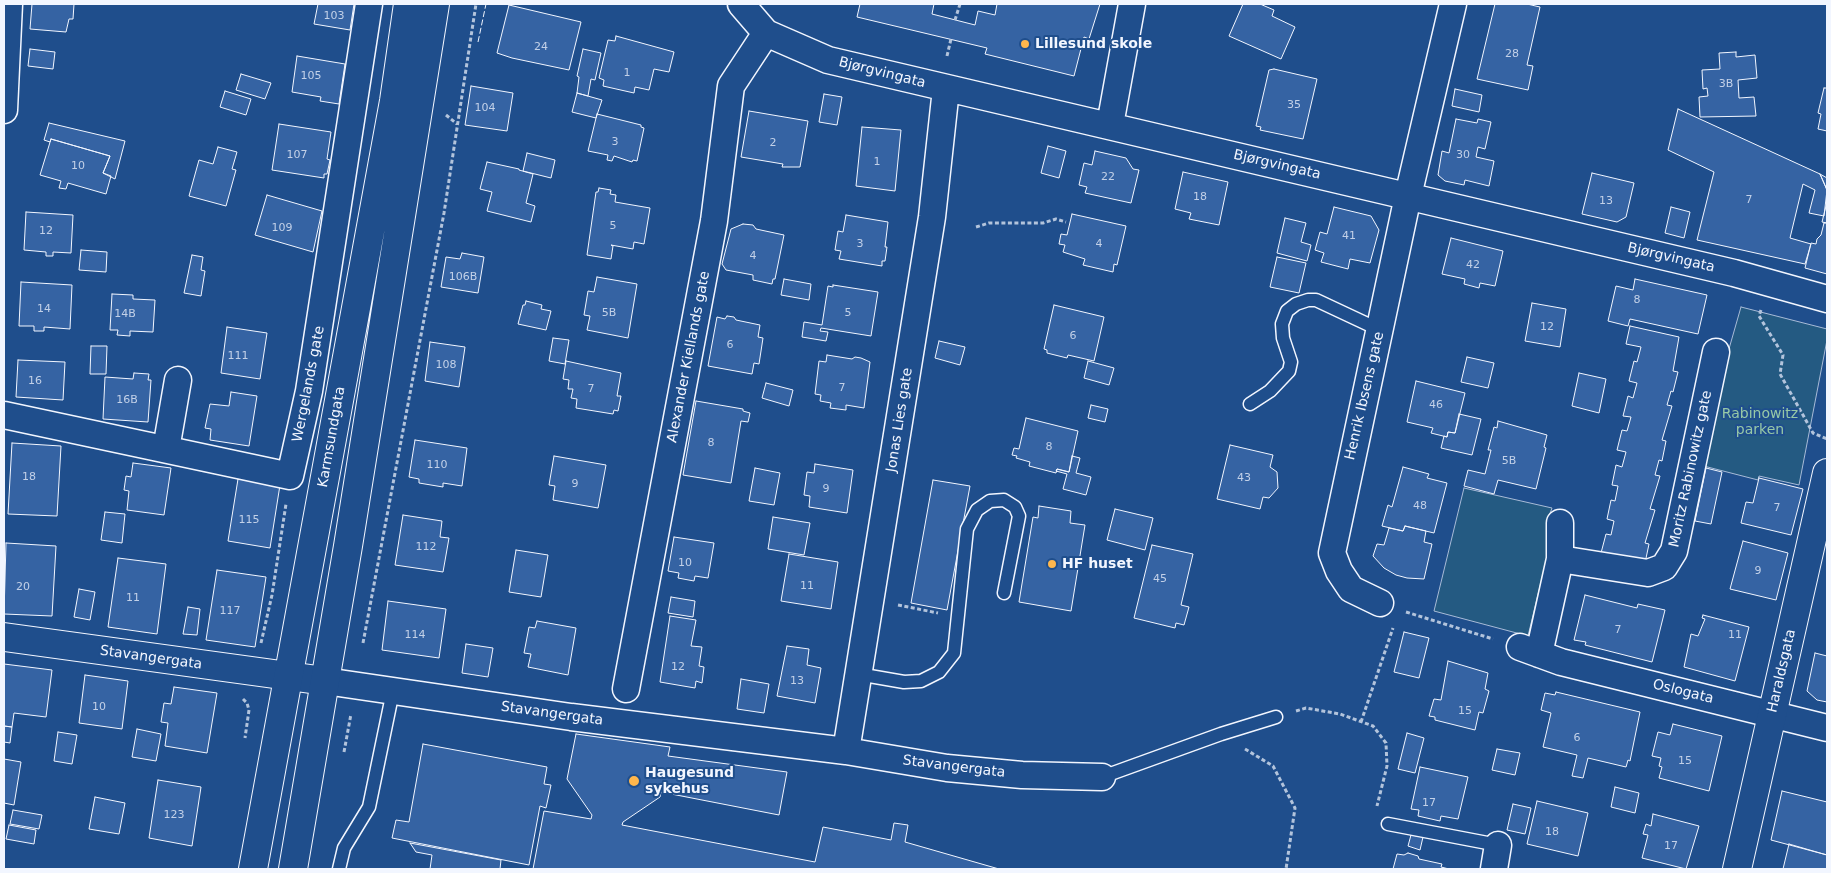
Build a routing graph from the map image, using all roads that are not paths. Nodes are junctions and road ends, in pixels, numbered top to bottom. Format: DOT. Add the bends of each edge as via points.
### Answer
graph roads {
  1 [pos="9,4"];
  2 [pos="369,4"];
  3 [pos="408,4"];
  4 [pos="435,4"];
  5 [pos="741,4"];
  6 [pos="1132,4"];
  7 [pos="1453,4"];
  8 [pos="766,33"];
  9 [pos="946,89"];
  10 [pos="4,110"];
  11 [pos="1110,125"];
  12 [pos="1408,196"];
  13 [pos="1827,299"];
  14 [pos="1380,330"];
  15 [pos="1716,352"];
  16 [pos="178,380"];
  17 [pos="1250,404"];
  18 [pos="4,415"];
  19 [pos="166,449"];
  20 [pos="1827,473"];
  21 [pos="1560,523"];
  22 [pos="1560,559"];
  23 [pos="1004,594"];
  24 [pos="1390,607"];
  25 [pos="4,637"];
  26 [pos="858,674"];
  27 [pos="289,677"];
  28 [pos="325,681"];
  29 [pos="626,689"];
  30 [pos="393,691"];
  31 [pos="1773,714"];
  32 [pos="1276,717"];
  33 [pos="1827,728"];
  34 [pos="846,751"];
  35 [pos="1102,777"];
  36 [pos="1388,824"];
  37 [pos="1496,857"];
  38 [pos="253,869"];
  39 [pos="293,869"];
  40 [pos="339,869"];
  41 [pos="1737,869"];
  1 -- 10 [label="street"];
  2 -- 19 [label="street, Wergelands gate" via="310,391 290,476"];
  3 -- 27 [label="main road, Karmsundgata" via="394,101"];
  4 -- 28 [label="main road"];
  5 -- 8 [label="street, Bjørgvingata"];
  6 -- 11 [label="street"];
  7 -- 12 [label="street, Henrik Ibsens gate"];
  8 -- 9 [label="street, Bjørgvingata" via="828,60"];
  8 -- 29 [label="street, Alexander Kiellands gate" via="730,86 714,221"];
  9 -- 11 [label="street, Bjørgvingata"];
  9 -- 26 [label="street, Jonas Lies gate" via="932,217"];
  11 -- 12 [label="street, Bjørgvingata"];
  12 -- 13 [label="street, Bjørgvingata"];
  12 -- 14 [label="street, Henrik Ibsens gate"];
  14 -- 17 [label="lane" via="1316,300 1296,304 1287,311 1282,324 1291,362 1289,371 1270,391"];
  14 -- 24 [label="street, Henrik Ibsens gate" via="1332,553 1339,572 1351,588"];
  15 -- 22 [label="street, Moritz Rabinowitz gate" via="1674,551 1664,568 1648,573"];
  16 -- 19 [label="street"];
  18 -- 19 [label="street"];
  20 -- 31 [label="main road, Haraldsgata"];
  21 -- 22 [label="street"];
  22 -- 31 [label="street, Oslogata" via="1530,650 1560,662"];
  23 -- 26 [label="lane" via="1019,516 1015,507 1004,500 990,501 976,510 967,529 954,653 939,672 921,681 904,682"];
  25 -- 27 [label="main road, Stavangergata"];
  26 -- 34 [label="street, Jonas Lies gate"];
  27 -- 28 [label="main road, Stavangergata"];
  27 -- 38 [label="main road, Karmsundgata"];
  28 -- 30 [label="street, Stavangergata"];
  28 -- 39 [label="main road"];
  30 -- 34 [label="street, Stavangergata" via="572,718"];
  30 -- 40 [label="lane" via="369,807 344,848"];
  31 -- 33 [label="street, Oslogata"];
  31 -- 41 [label="main road, Haraldsgata"];
  32 -- 35 [label="lane"];
  34 -- 35 [label="street, Stavangergata" via="946,768 1022,775"];
  36 -- 37 [label="lane"];
}
